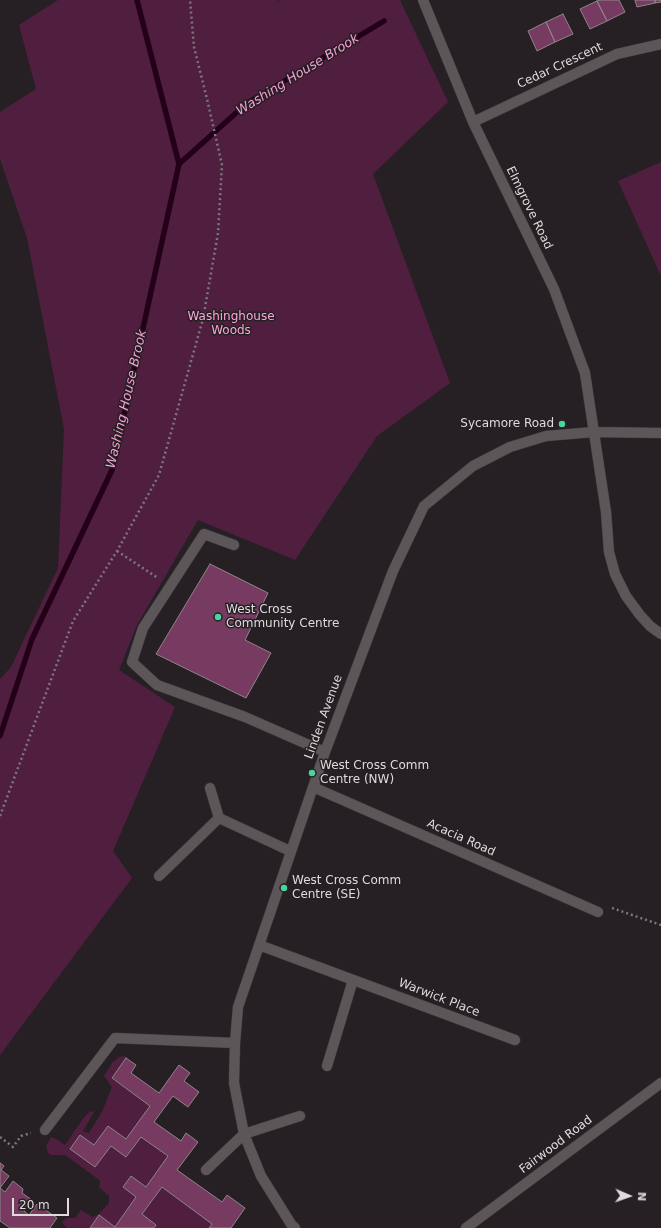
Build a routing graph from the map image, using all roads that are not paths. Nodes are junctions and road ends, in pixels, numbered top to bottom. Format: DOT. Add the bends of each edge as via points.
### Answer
graph roads {
  1 [pos="424,0"];
  2 [pos="661,44"];
  3 [pos="473,122"];
  4 [pos="594,432"];
  5 [pos="661,433"];
  6 [pos="234,545"];
  7 [pos="661,634"];
  8 [pos="325,752"];
  9 [pos="313,787"];
  10 [pos="210,788"];
  11 [pos="219,818"];
  12 [pos="290,851"];
  13 [pos="159,876"];
  14 [pos="598,912"];
  15 [pos="259,945"];
  16 [pos="353,980"];
  17 [pos="515,1040"];
  18 [pos="235,1043"];
  19 [pos="327,1066"];
  20 [pos="661,1083"];
  21 [pos="300,1116"];
  22 [pos="45,1130"];
  23 [pos="244,1134"];
  24 [pos="206,1170"];
  25 [pos="290,1227"];
  26 [pos="466,1228"];
  1 -- 3 [label="street, Elmgrove Road"];
  2 -- 3 [label="street, Cedar Crescent" via="617,54"];
  3 -- 4 [label="street, Elmgrove Road" via="554,289 585,373"];
  4 -- 5 [label="street, Linden Avenue"];
  4 -- 7 [label="street" via="609,552 616,574 626,596 640,615"];
  4 -- 8 [label="street, Linden Avenue" via="546,436 510,447 473,466 424,506 393,571"];
  6 -- 8 [label="street" via="204,534 143,628 132,662 157,685 245,717"];
  8 -- 9 [label="street, Linden Avenue"];
  9 -- 12 [label="street, Linden Avenue"];
  9 -- 14 [label="street, Acacia Road"];
  10 -- 11 [label="street"];
  11 -- 12 [label="street"];
  11 -- 13 [label="street"];
  12 -- 15 [label="street, Linden Avenue"];
  15 -- 16 [label="street, Warwick Place"];
  15 -- 18 [label="street, Linden Avenue" via="238,1007"];
  16 -- 17 [label="street, Warwick Place"];
  16 -- 19 [label="street"];
  18 -- 22 [label="street" via="115,1038"];
  18 -- 23 [label="street, Linden Avenue" via="234,1083"];
  20 -- 26 [label="street, Fairwood Road"];
  21 -- 23 [label="street"];
  23 -- 24 [label="street"];
  23 -- 25 [label="street, Linden Avenue" via="261,1176"];
}
